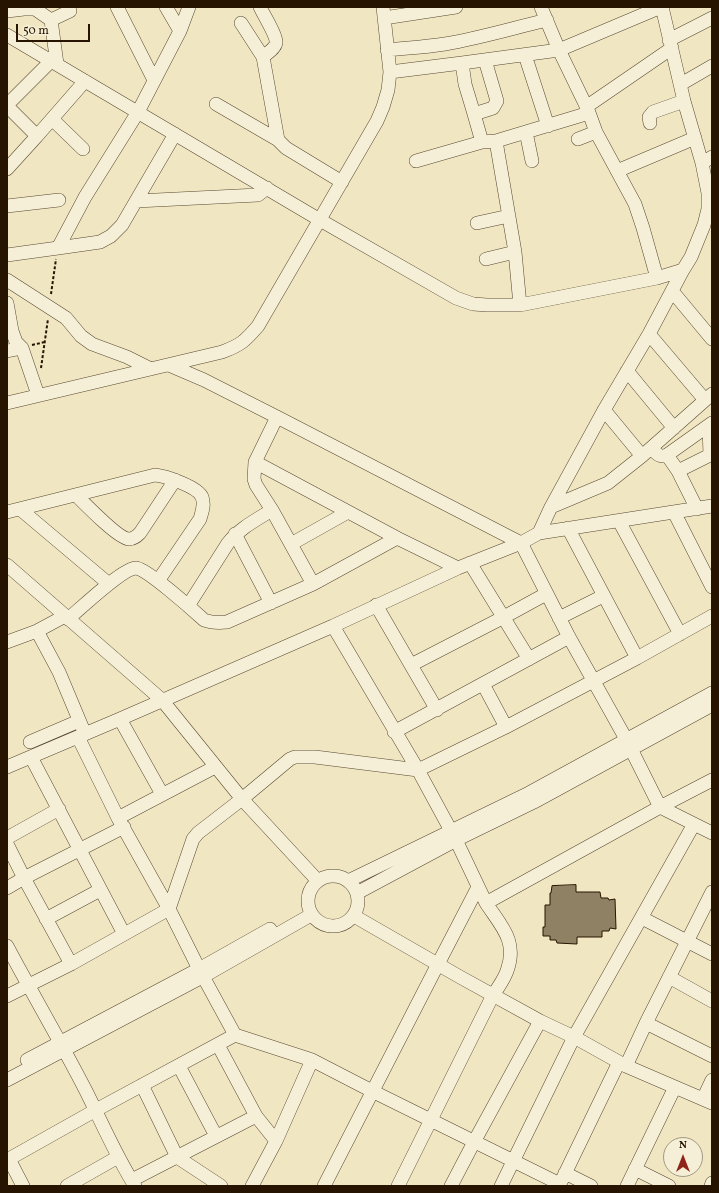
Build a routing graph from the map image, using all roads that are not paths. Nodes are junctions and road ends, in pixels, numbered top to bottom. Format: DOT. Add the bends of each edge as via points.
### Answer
graph roads {
  1 [pos="117,7"];
  2 [pos="166,7"];
  3 [pos="189,7"];
  4 [pos="260,7"];
  5 [pos="456,7"];
  6 [pos="541,7"];
  7 [pos="661,7"];
  8 [pos="35,8"];
  9 [pos="72,8"];
  10 [pos="7,11"];
  11 [pos="383,12"];
  12 [pos="712,18"];
  13 [pos="51,20"];
  14 [pos="547,20"];
  15 [pos="241,22"];
  16 [pos="180,31"];
  17 [pos="7,35"];
  18 [pos="670,44"];
  19 [pos="387,50"];
  20 [pos="559,50"];
  21 [pos="525,55"];
  22 [pos="263,57"];
  23 [pos="485,60"];
  24 [pos="54,62"];
  25 [pos="462,63"];
  26 [pos="712,66"];
  27 [pos="390,72"];
  28 [pos="154,80"];
  29 [pos="85,81"];
  30 [pos="681,84"];
  31 [pos="684,101"];
  32 [pos="216,104"];
  33 [pos="7,106"];
  34 [pos="587,110"];
  35 [pos="138,112"];
  36 [pos="474,114"];
  37 [pos="52,120"];
  38 [pos="650,123"];
  39 [pos="548,126"];
  40 [pos="526,132"];
  41 [pos="596,132"];
  42 [pos="174,134"];
  43 [pos="37,136"];
  44 [pos="695,138"];
  45 [pos="578,139"];
  46 [pos="278,140"];
  47 [pos="496,141"];
  48 [pos="482,142"];
  49 [pos="84,149"];
  50 [pos="707,160"];
  51 [pos="416,161"];
  52 [pos="532,161"];
  53 [pos="7,169"];
  54 [pos="617,171"];
  55 [pos="342,182"];
  56 [pos="267,188"];
  57 [pos="59,200"];
  58 [pos="136,201"];
  59 [pos="7,206"];
  60 [pos="509,216"];
  61 [pos="320,220"];
  62 [pos="476,223"];
  63 [pos="58,248"];
  64 [pos="8,252"];
  65 [pos="515,252"];
  66 [pos="486,259"];
  67 [pos="683,270"];
  68 [pos="657,278"];
  69 [pos="7,280"];
  70 [pos="672,291"];
  71 [pos="7,303"];
  72 [pos="520,305"];
  73 [pos="649,334"];
  74 [pos="712,339"];
  75 [pos="22,348"];
  76 [pos="7,351"];
  77 [pos="169,365"];
  78 [pos="152,369"];
  79 [pos="627,371"];
  80 [pos="38,395"];
  81 [pos="705,400"];
  82 [pos="7,403"];
  83 [pos="604,410"];
  84 [pos="277,417"];
  85 [pos="711,423"];
  86 [pos="674,428"];
  87 [pos="647,452"];
  88 [pos="667,455"];
  89 [pos="711,455"];
  90 [pos="255,462"];
  91 [pos="678,471"];
  92 [pos="175,480"];
  93 [pos="76,495"];
  94 [pos="712,506"];
  95 [pos="552,507"];
  96 [pos="697,508"];
  97 [pos="20,509"];
  98 [pos="272,510"];
  99 [pos="7,512"];
  100 [pos="348,512"];
  101 [pos="674,512"];
  102 [pos="619,521"];
  103 [pos="568,528"];
  104 [pos="539,533"];
  105 [pos="235,534"];
  106 [pos="397,538"];
  107 [pos="521,542"];
  108 [pos="291,544"];
  109 [pos="7,565"];
  110 [pos="464,565"];
  111 [pos="158,581"];
  112 [pos="110,584"];
  113 [pos="313,584"];
  114 [pos="712,587"];
  115 [pos="546,594"];
  116 [pos="603,596"];
  117 [pos="271,603"];
  118 [pos="376,605"];
  119 [pos="188,606"];
  120 [pos="712,616"];
  121 [pos="504,617"];
  122 [pos="67,618"];
  123 [pos="559,618"];
  124 [pos="333,626"];
  125 [pos="37,631"];
  126 [pos="680,634"];
  127 [pos="570,637"];
  128 [pos="7,642"];
  129 [pos="636,658"];
  130 [pos="529,659"];
  131 [pos="411,665"];
  132 [pos="593,681"];
  133 [pos="483,684"];
  134 [pos="712,693"];
  135 [pos="162,700"];
  136 [pos="712,705"];
  137 [pos="437,710"];
  138 [pos="120,719"];
  139 [pos="79,720"];
  140 [pos="506,727"];
  141 [pos="394,732"];
  142 [pos="81,735"];
  143 [pos="30,742"];
  144 [pos="629,744"];
  145 [pos="31,757"];
  146 [pos="7,767"];
  147 [pos="215,767"];
  148 [pos="418,770"];
  149 [pos="712,780"];
  150 [pos="162,794"];
  151 [pos="242,799"];
  152 [pos="660,807"];
  153 [pos="59,809"];
  154 [pos="121,822"];
  155 [pos="694,824"];
  156 [pos="712,833"];
  157 [pos="454,836"];
  158 [pos="7,838"];
  159 [pos="7,844"];
  160 [pos="80,850"];
  161 [pos="24,878"];
  162 [pos="318,881"];
  163 [pos="348,881"];
  164 [pos="478,887"];
  165 [pos="7,888"];
  166 [pos="100,890"];
  167 [pos="712,893"];
  168 [pos="357,894"];
  169 [pos="486,903"];
  170 [pos="169,909"];
  171 [pos="310,912"];
  172 [pos="354,916"];
  173 [pos="642,918"];
  174 [pos="46,919"];
  175 [pos="124,934"];
  176 [pos="687,942"];
  177 [pos="7,946"];
  178 [pos="712,954"];
  179 [pos="71,964"];
  180 [pos="438,964"];
  181 [pos="201,973"];
  182 [pos="669,978"];
  183 [pos="28,986"];
  184 [pos="7,996"];
  185 [pos="493,996"];
  186 [pos="712,1001"];
  187 [pos="540,1021"];
  188 [pos="646,1023"];
  189 [pos="235,1035"];
  190 [pos="574,1037"];
  191 [pos="218,1045"];
  192 [pos="63,1046"];
  193 [pos="712,1056"];
  194 [pos="312,1060"];
  195 [pos="622,1064"];
  196 [pos="179,1066"];
  197 [pos="7,1070"];
  198 [pos="7,1080"];
  199 [pos="712,1080"];
  200 [pos="142,1085"];
  201 [pos="675,1087"];
  202 [pos="372,1091"];
  203 [pos="708,1101"];
  204 [pos="96,1110"];
  205 [pos="256,1116"];
  206 [pos="431,1120"];
  207 [pos="216,1136"];
  208 [pos="276,1141"];
  209 [pos="474,1142"];
  210 [pos="177,1157"];
  211 [pos="118,1158"];
  212 [pos="8,1160"];
  213 [pos="513,1161"];
  214 [pos="635,1169"];
  215 [pos="561,1181"];
  216 [pos="133,1183"];
  217 [pos="23,1186"];
  218 [pos="67,1186"];
  219 [pos="221,1186"];
  220 [pos="252,1186"];
  221 [pos="324,1186"];
  222 [pos="398,1186"];
  223 [pos="451,1186"];
  224 [pos="501,1186"];
  225 [pos="591,1186"];
  226 [pos="627,1186"];
  227 [pos="669,1186"];
  1 -- 28 [label="street"];
  2 -- 16 [label="street"];
  3 -- 16 [label="street"];
  4 -- 22 [label="street" via="275,35 276,42"];
  5 -- 11 [label="street"];
  6 -- 14 [label="street"];
  7 -- 18 [label="street"];
  7 -- 20 [label="street"];
  8 -- 10 [label="street"];
  8 -- 13 [label="street"];
  9 -- 13 [label="street"];
  11 -- 19 [label="street"];
  12 -- 18 [label="street"];
  13 -- 24 [label="street"];
  14 -- 19 [label="street" via="476,38"];
  14 -- 20 [label="street"];
  15 -- 22 [label="street"];
  16 -- 28 [label="street"];
  17 -- 24 [label="street"];
  18 -- 30 [label="street"];
  18 -- 34 [label="street"];
  19 -- 27 [label="street"];
  20 -- 21 [label="street"];
  20 -- 34 [label="street"];
  21 -- 23 [label="street"];
  21 -- 39 [label="street"];
  22 -- 46 [label="street"];
  23 -- 25 [label="street"];
  23 -- 36 [label="street" via="497,101 493,108"];
  24 -- 29 [label="street"];
  24 -- 33 [label="street"];
  25 -- 27 [label="street"];
  25 -- 36 [label="street"];
  26 -- 30 [label="street"];
  27 -- 55 [label="street" via="388,90 377,121"];
  28 -- 35 [label="street"];
  29 -- 35 [label="street"];
  29 -- 37 [label="street"];
  30 -- 31 [label="street"];
  31 -- 38 [label="street" via="653,112 649,117"];
  31 -- 44 [label="street"];
  32 -- 46 [label="street"];
  33 -- 43 [label="street"];
  34 -- 39 [label="street"];
  34 -- 41 [label="street"];
  35 -- 42 [label="street"];
  35 -- 63 [label="street" via="85,197"];
  36 -- 48 [label="street"];
  37 -- 43 [label="street"];
  37 -- 49 [label="street"];
  39 -- 40 [label="street"];
  40 -- 47 [label="street"];
  40 -- 52 [label="street"];
  41 -- 45 [label="street"];
  41 -- 54 [label="street"];
  42 -- 56 [label="street"];
  42 -- 58 [label="street"];
  43 -- 53 [label="street"];
  44 -- 50 [label="street"];
  44 -- 54 [label="street"];
  46 -- 55 [label="street" via="286,148"];
  47 -- 48 [label="street"];
  47 -- 60 [label="street"];
  48 -- 51 [label="street"];
  50 -- 67 [label="street" via="708,208 704,225"];
  54 -- 68 [label="street" via="635,204"];
  55 -- 61 [label="street"];
  56 -- 58 [label="street" via="258,196"];
  56 -- 61 [label="street"];
  57 -- 59 [label="street"];
  58 -- 63 [label="street" via="122,225 111,236 100,242"];
  60 -- 62 [label="street"];
  60 -- 65 [label="street"];
  61 -- 72 [label="street" via="456,298 473,304"];
  61 -- 77 [label="street" via="258,326 247,339 222,352"];
  63 -- 64 [label="street"];
  65 -- 66 [label="street"];
  65 -- 72 [label="street"];
  67 -- 68 [label="street"];
  67 -- 70 [label="street"];
  68 -- 72 [label="street"];
  69 -- 78 [label="street" via="66,318 81,336 92,344"];
  70 -- 73 [label="street"];
  70 -- 74 [label="street"];
  71 -- 75 [label="street" via="12,332"];
  73 -- 79 [label="street"];
  73 -- 81 [label="street"];
  75 -- 76 [label="street"];
  75 -- 80 [label="street"];
  77 -- 78 [label="street"];
  77 -- 84 [label="street"];
  78 -- 80 [label="street"];
  79 -- 83 [label="street"];
  79 -- 86 [label="street"];
  80 -- 82 [label="street"];
  81 -- 85 [label="street"];
  81 -- 86 [label="street"];
  83 -- 87 [label="street"];
  83 -- 95 [label="street"];
  84 -- 90 [label="street"];
  84 -- 107 [label="street"];
  85 -- 88 [label="street"];
  85 -- 89 [label="street"];
  86 -- 87 [label="street"];
  87 -- 88 [label="street"];
  87 -- 95 [label="street" via="608,483"];
  88 -- 91 [label="street"];
  89 -- 91 [label="street"];
  90 -- 98 [label="street" via="253,472 256,485"];
  90 -- 100 [label="street"];
  91 -- 96 [label="street"];
  92 -- 93 [label="street" via="155,475"];
  92 -- 93 [label="street" via="140,533 130,539 116,532"];
  92 -- 111 [label="street" via="197,491 202,496 203,508 200,519"];
  93 -- 97 [label="street"];
  94 -- 96 [label="street"];
  95 -- 104 [label="street"];
  96 -- 101 [label="street"];
  97 -- 99 [label="street"];
  97 -- 112 [label="street"];
  98 -- 105 [label="street"];
  98 -- 108 [label="street"];
  100 -- 106 [label="street"];
  100 -- 108 [label="street"];
  101 -- 102 [label="street"];
  101 -- 114 [label="street"];
  102 -- 103 [label="street"];
  102 -- 126 [label="street"];
  103 -- 104 [label="street"];
  103 -- 116 [label="street"];
  104 -- 107 [label="street"];
  105 -- 117 [label="street"];
  105 -- 119 [label="street"];
  106 -- 110 [label="street"];
  106 -- 113 [label="street"];
  107 -- 110 [label="street"];
  107 -- 115 [label="street"];
  108 -- 113 [label="street"];
  109 -- 122 [label="street"];
  110 -- 118 [label="street"];
  110 -- 121 [label="street"];
  111 -- 112 [label="street" via="141,569 134,568"];
  111 -- 119 [label="street"];
  112 -- 122 [label="street"];
  113 -- 117 [label="street"];
  115 -- 121 [label="street"];
  115 -- 123 [label="street"];
  116 -- 123 [label="street"];
  116 -- 129 [label="street"];
  117 -- 119 [label="street" via="227,622 218,623 204,620"];
  118 -- 124 [label="street"];
  118 -- 131 [label="street"];
  120 -- 126 [label="street"];
  121 -- 130 [label="street"];
  121 -- 131 [label="street"];
  122 -- 125 [label="street"];
  122 -- 135 [label="street"];
  123 -- 127 [label="street"];
  124 -- 135 [label="street"];
  124 -- 141 [label="street"];
  125 -- 128 [label="street"];
  125 -- 139 [label="street" via="59,672"];
  126 -- 129 [label="street"];
  127 -- 130 [label="street"];
  127 -- 132 [label="street"];
  129 -- 132 [label="street"];
  130 -- 133 [label="street"];
  131 -- 137 [label="street"];
  132 -- 140 [label="street"];
  132 -- 144 [label="street"];
  133 -- 137 [label="street"];
  133 -- 140 [label="street"];
  134 -- 144 [label="street"];
  135 -- 138 [label="street"];
  135 -- 147 [label="street"];
  136 -- 144 [label="street"];
  137 -- 141 [label="street"];
  138 -- 142 [label="street"];
  138 -- 150 [label="street"];
  139 -- 142 [label="street"];
  139 -- 143 [label="street"];
  140 -- 148 [label="street"];
  141 -- 148 [label="street"];
  142 -- 145 [label="street"];
  142 -- 154 [label="street"];
  144 -- 152 [label="street"];
  144 -- 157 [label="street" via="534,802"];
  145 -- 146 [label="street"];
  145 -- 153 [label="street"];
  147 -- 150 [label="street"];
  147 -- 151 [label="street"];
  148 -- 151 [label="street" via="315,757 295,757 283,763"];
  148 -- 157 [label="street"];
  149 -- 152 [label="street"];
  150 -- 154 [label="street"];
  151 -- 162 [label="street"];
  151 -- 170 [label="street" via="193,839"];
  152 -- 155 [label="street"];
  152 -- 169 [label="street"];
  153 -- 158 [label="street"];
  153 -- 160 [label="street"];
  154 -- 160 [label="street"];
  154 -- 170 [label="street"];
  155 -- 156 [label="street"];
  155 -- 173 [label="street"];
  157 -- 163 [label="street"];
  157 -- 164 [label="street"];
  157 -- 168 [label="street"];
  159 -- 161 [label="street"];
  160 -- 161 [label="street"];
  160 -- 166 [label="street"];
  161 -- 165 [label="street"];
  161 -- 174 [label="street"];
  162 -- 163 [label="street" via="333,876"];
  162 -- 171 [label="street" via="309,893"];
  163 -- 168 [label="street"];
  164 -- 169 [label="street"];
  164 -- 180 [label="street"];
  166 -- 174 [label="street"];
  166 -- 175 [label="street"];
  167 -- 176 [label="street"];
  168 -- 172 [label="street" via="358,908"];
  169 -- 185 [label="street" via="508,937 511,952 507,972"];
  170 -- 175 [label="street"];
  170 -- 181 [label="street"];
  171 -- 172 [label="street" via="317,921 333,927 349,922"];
  171 -- 181 [label="street"];
  172 -- 180 [label="street"];
  173 -- 176 [label="street"];
  173 -- 190 [label="street"];
  174 -- 179 [label="street"];
  175 -- 179 [label="street"];
  176 -- 178 [label="street"];
  176 -- 182 [label="street"];
  177 -- 183 [label="street"];
  179 -- 183 [label="street"];
  180 -- 185 [label="street"];
  180 -- 202 [label="street"];
  181 -- 189 [label="street"];
  181 -- 192 [label="street"];
  182 -- 186 [label="street"];
  182 -- 188 [label="street"];
  183 -- 184 [label="street"];
  183 -- 192 [label="street"];
  185 -- 187 [label="street"];
  185 -- 206 [label="street"];
  187 -- 190 [label="street"];
  187 -- 209 [label="street"];
  188 -- 193 [label="street"];
  188 -- 195 [label="street"];
  189 -- 191 [label="street"];
  189 -- 194 [label="street"];
  190 -- 195 [label="street"];
  190 -- 213 [label="street"];
  191 -- 196 [label="street"];
  191 -- 205 [label="street"];
  192 -- 197 [label="street"];
  192 -- 198 [label="street"];
  192 -- 204 [label="street"];
  194 -- 202 [label="street"];
  194 -- 208 [label="street"];
  195 -- 201 [label="street"];
  195 -- 215 [label="street"];
  196 -- 200 [label="street"];
  196 -- 207 [label="street"];
  199 -- 203 [label="street"];
  200 -- 204 [label="street"];
  200 -- 210 [label="street"];
  201 -- 203 [label="street"];
  201 -- 214 [label="street"];
  202 -- 206 [label="street"];
  202 -- 221 [label="street"];
  204 -- 211 [label="street"];
  204 -- 212 [label="street"];
  205 -- 207 [label="street"];
  205 -- 208 [label="street"];
  206 -- 209 [label="street"];
  206 -- 222 [label="street"];
  207 -- 210 [label="street"];
  208 -- 220 [label="street"];
  209 -- 213 [label="street"];
  209 -- 223 [label="street"];
  210 -- 216 [label="street"];
  210 -- 219 [label="street"];
  211 -- 216 [label="street"];
  211 -- 218 [label="street"];
  212 -- 217 [label="street"];
  213 -- 215 [label="street"];
  213 -- 224 [label="street"];
  214 -- 226 [label="street"];
  214 -- 227 [label="street"];
  215 -- 225 [label="street"];
}
